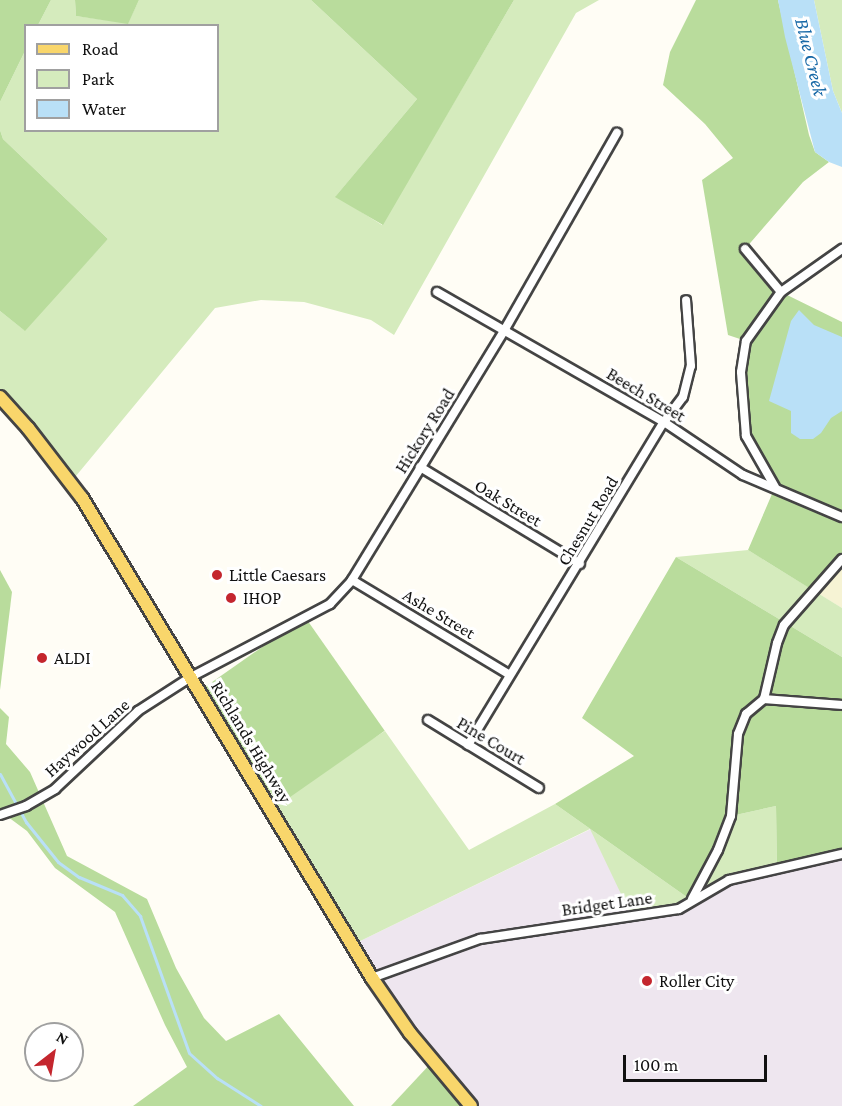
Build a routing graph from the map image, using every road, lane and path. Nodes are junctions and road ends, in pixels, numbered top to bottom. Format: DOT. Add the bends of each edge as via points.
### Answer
graph roads {
  1 [pos="617,134"];
  2 [pos="745,249"];
  3 [pos="842,249"];
  4 [pos="436,292"];
  5 [pos="781,292"];
  6 [pos="686,300"];
  7 [pos="505,329"];
  8 [pos="0,397"];
  9 [pos="664,422"];
  10 [pos="420,467"];
  11 [pos="775,487"];
  12 [pos="842,517"];
  13 [pos="842,559"];
  14 [pos="580,564"];
  15 [pos="352,580"];
  16 [pos="510,675"];
  17 [pos="191,677"];
  18 [pos="764,699"];
  19 [pos="842,705"];
  20 [pos="428,720"];
  21 [pos="468,745"];
  22 [pos="539,788"];
  23 [pos="2,814"];
  24 [pos="842,854"];
  25 [pos="691,900"];
  26 [pos="372,978"];
  27 [pos="471,1106"];
  1 -- 7 [label="street, Hickory Road"];
  2 -- 5 [label="street"];
  3 -- 5 [label="street"];
  4 -- 7 [label="street, Beech Street"];
  5 -- 11 [label="street" via="746,341 741,372 746,436"];
  6 -- 9 [label="street, Chesnut Road" via="691,366 683,397"];
  7 -- 9 [label="street, Beech Street"];
  7 -- 10 [label="street, Hickory Road"];
  8 -- 17 [label="main road, Richlands Highway" via="82,498"];
  9 -- 11 [label="street, Beech Street" via="744,475"];
  9 -- 14 [label="street, Chesnut Road"];
  10 -- 14 [label="street, Oak Street"];
  10 -- 15 [label="street, Hickory Road"];
  11 -- 12 [label="street, Beech Street"];
  13 -- 18 [label="street" via="784,625"];
  14 -- 16 [label="street, Chesnut Road"];
  15 -- 16 [label="street, Ashe Street"];
  15 -- 17 [label="street, Hickory Road" via="330,604"];
  16 -- 21 [label="street, Chesnut Road"];
  17 -- 23 [label="street, Haywood Lane" via="138,711 55,789 26,806"];
  17 -- 26 [label="main road, Richlands Highway"];
  18 -- 19 [label="street"];
  18 -- 25 [label="street" via="746,714 738,734 731,816"];
  20 -- 21 [label="street, Pine Court"];
  21 -- 22 [label="street, Pine Court"];
  24 -- 25 [label="street, Bridget Lane" via="729,880"];
  25 -- 26 [label="street, Bridget Lane" via="679,909 480,939"];
  26 -- 27 [label="main road, Richlands Highway" via="410,1033"];
}
